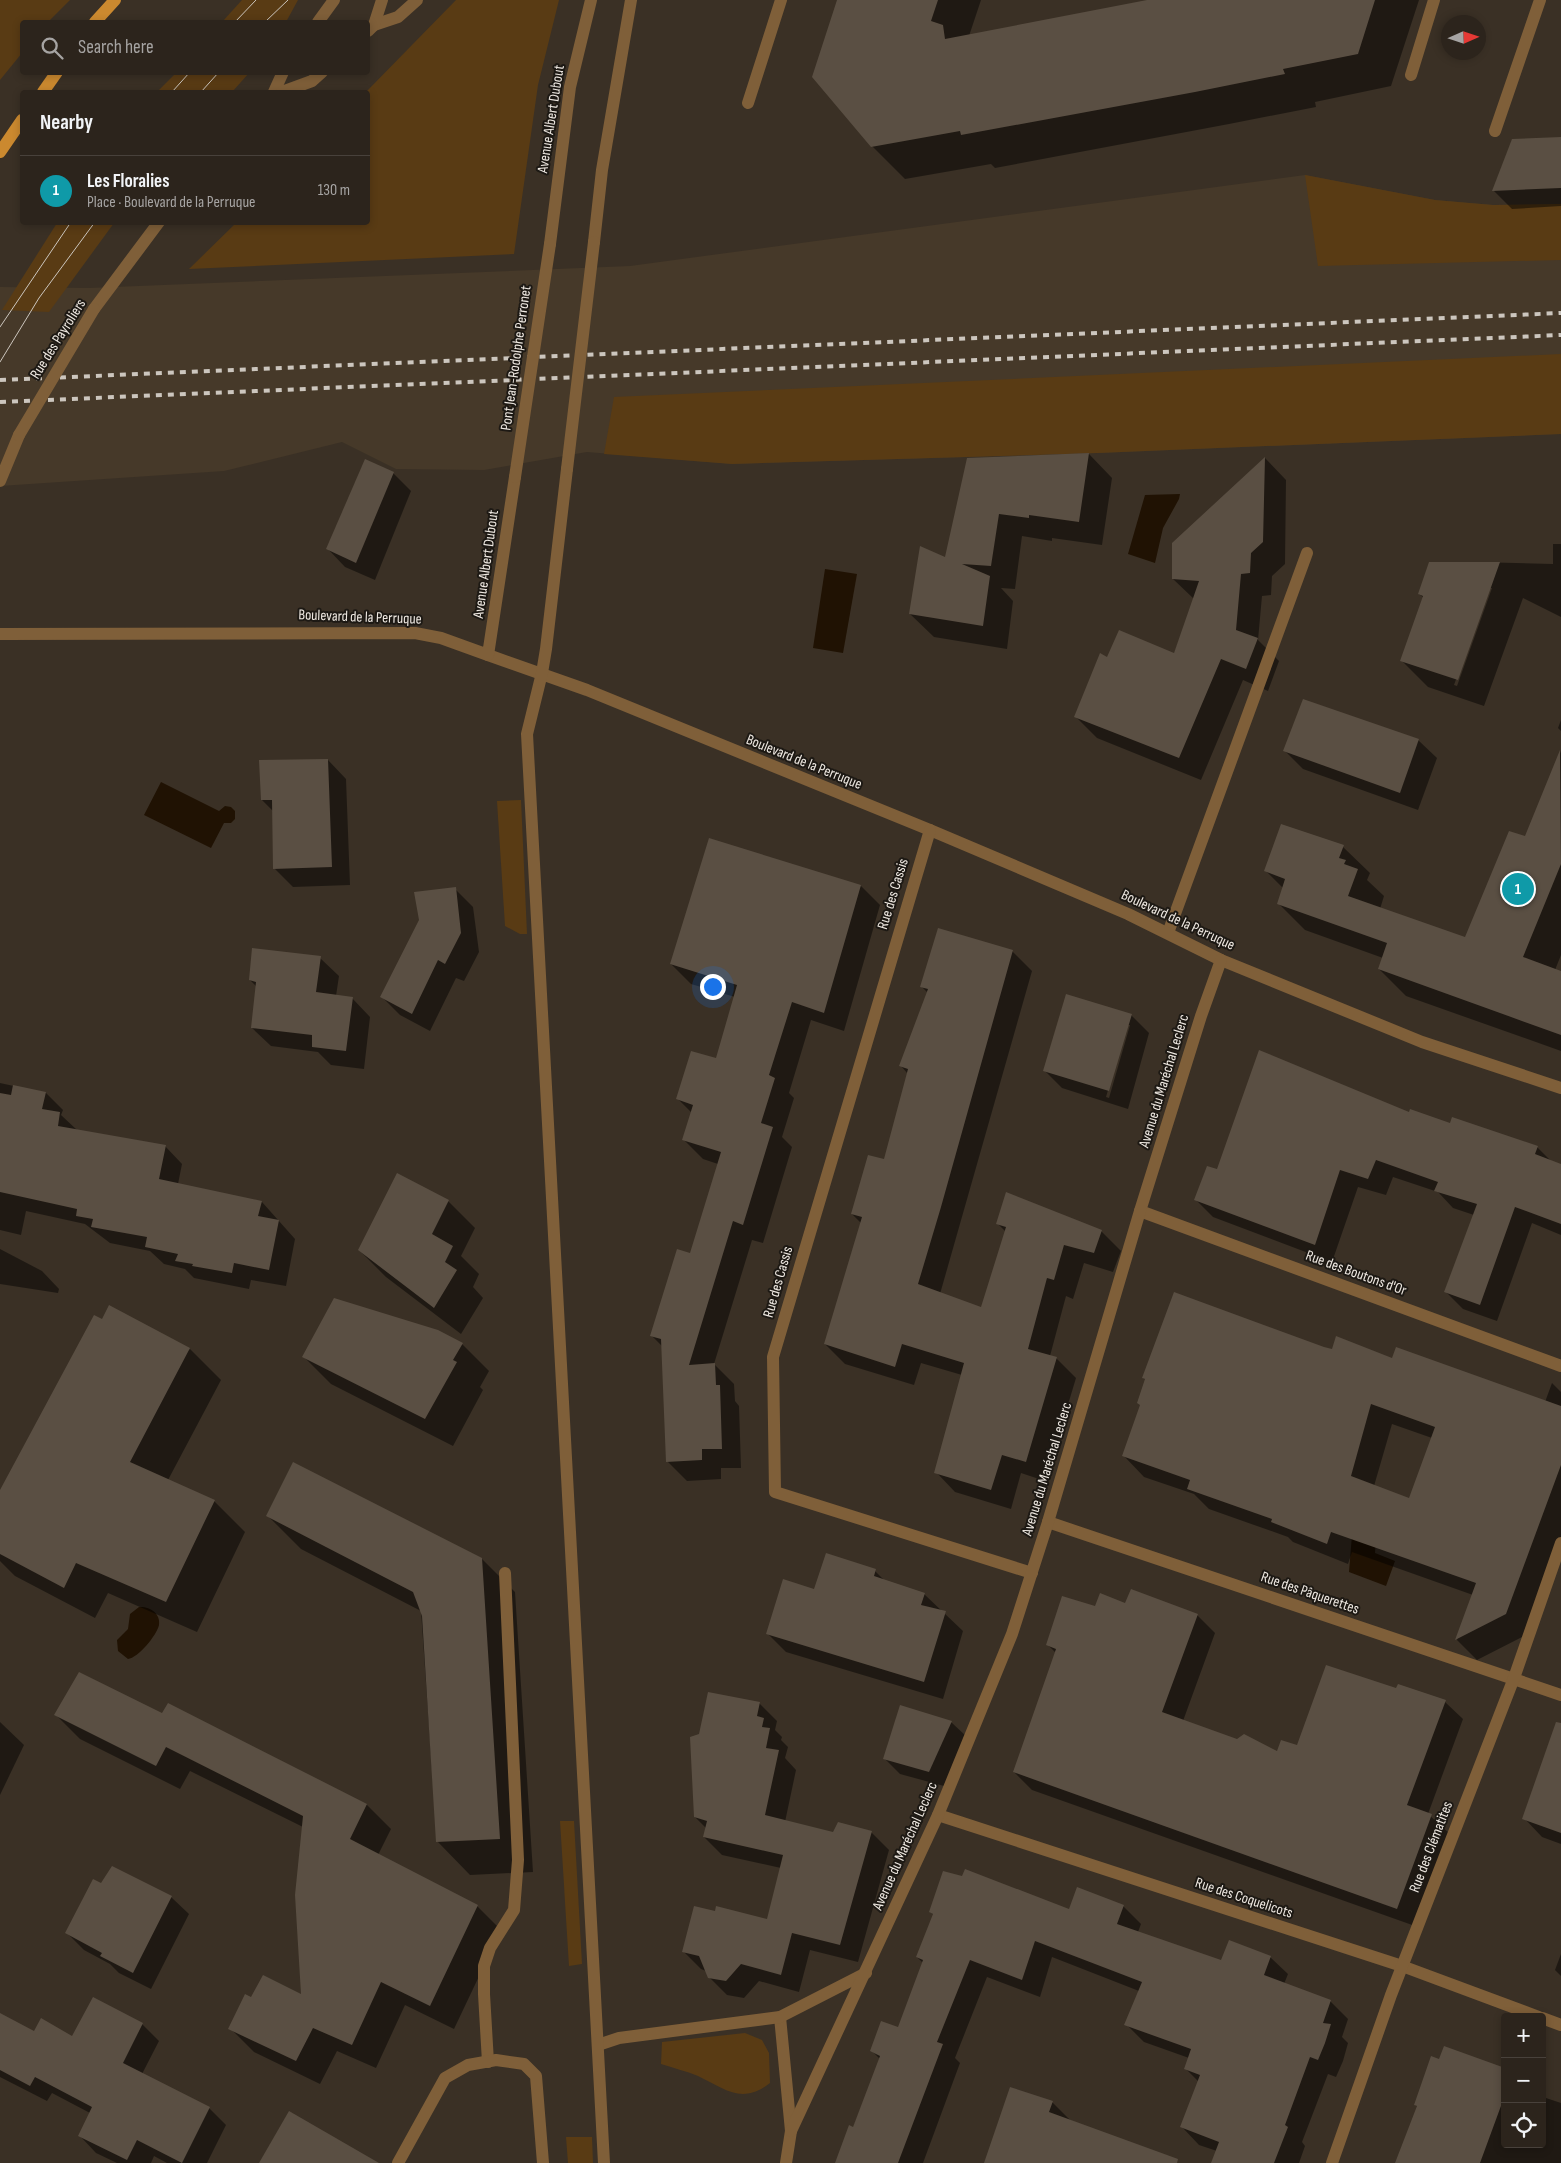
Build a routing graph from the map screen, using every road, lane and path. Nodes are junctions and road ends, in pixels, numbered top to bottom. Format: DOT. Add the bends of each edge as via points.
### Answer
graph roads {
  1 [pos="115,0"];
  2 [pos="334,0"];
  3 [pos="382,0"];
  4 [pos="418,0"];
  5 [pos="591,0"];
  6 [pos="630,0"];
  7 [pos="781,0"];
  8 [pos="1434,0"];
  9 [pos="1540,0"];
  10 [pos="97,20"];
  11 [pos="319,20"];
  12 [pos="371,28"];
  13 [pos="55,75"];
  14 [pos="282,75"];
  15 [pos="319,75"];
  16 [pos="1411,75"];
  17 [pos="44,90"];
  18 [pos="275,90"];
  19 [pos="288,90"];
  20 [pos="748,103"];
  21 [pos="20,123"];
  22 [pos="1495,131"];
  23 [pos="0,152"];
  24 [pos="156,225"];
  25 [pos="550,244"];
  26 [pos="515,477"];
  27 [pos="0,481"];
  28 [pos="1307,553"];
  29 [pos="0,634"];
  30 [pos="488,655"];
  31 [pos="542,673"];
  32 [pos="930,830"];
  33 [pos="1168,933"];
  34 [pos="1221,960"];
  35 [pos="1561,1088"];
  36 [pos="1140,1211"];
  37 [pos="1561,1366"];
  38 [pos="1048,1522"];
  39 [pos="1561,1542"];
  40 [pos="505,1573"];
  41 [pos="1032,1573"];
  42 [pos="1514,1678"];
  43 [pos="1561,1695"];
  44 [pos="938,1815"];
  45 [pos="1402,1966"];
  46 [pos="866,1973"];
  47 [pos="1530,2013"];
  48 [pos="780,2017"];
  49 [pos="1546,2019"];
  50 [pos="1561,2025"];
  51 [pos="598,2045"];
  52 [pos="488,2062"];
  53 [pos="792,2131"];
  54 [pos="398,2163"];
  55 [pos="543,2163"];
  56 [pos="604,2163"];
  57 [pos="786,2163"];
  58 [pos="1332,2163"];
  1 -- 10 [label="main road"];
  2 -- 11 [label="street"];
  3 -- 12 [label="street"];
  4 -- 12 [label="street" via="398,17"];
  5 -- 25 [label="street, Avenue Albert Dubout" via="570,86"];
  6 -- 31 [label="street, bridge" via="602,170"];
  7 -- 20 [label="street"];
  8 -- 16 [label="street"];
  9 -- 22 [label="street"];
  13 -- 17 [label="main road"];
  14 -- 18 [label="street"];
  15 -- 19 [label="street" via="312,82"];
  21 -- 23 [label="main road"];
  24 -- 27 [label="street, Rue des Payroliers, bridge" via="94,309 19,435"];
  25 -- 26 [label="street, Pont Jean-Rodolphe Perronet, bridge"];
  26 -- 30 [label="street, Avenue Albert Dubout"];
  28 -- 33 [label="street"];
  29 -- 30 [label="street, Boulevard de la Perruque" via="415,632"];
  30 -- 31 [label="street, Boulevard de la Perruque"];
  31 -- 32 [label="street, Boulevard de la Perruque"];
  31 -- 51 [label="street" via="527,734"];
  32 -- 33 [label="street, Boulevard de la Perruque"];
  32 -- 41 [label="street, Rue des Cassis" via="773,1357 775,1492"];
  33 -- 34 [label="street, Boulevard de la Perruque"];
  34 -- 35 [label="street, Boulevard de la Perruque" via="1422,1042"];
  34 -- 36 [label="street, Avenue du Maréchal Leclerc"];
  36 -- 37 [label="street, Rue des Boutons d'Or"];
  36 -- 38 [label="street, Avenue du Maréchal Leclerc"];
  38 -- 41 [label="street, Avenue du Maréchal Leclerc"];
  38 -- 42 [label="street, Rue des Pâquerettes" via="1491,1673"];
  39 -- 42 [label="street, Rue des Clématites"];
  40 -- 52 [label="street" via="518,1860 514,1910 490,1948 484,1966"];
  41 -- 44 [label="street, Avenue du Maréchal Leclerc" via="1012,1634"];
  42 -- 43 [label="street, Rue des Pâquerettes"];
  42 -- 45 [label="street, Rue des Clématites"];
  44 -- 45 [label="street, Rue des Coquelicots"];
  44 -- 46 [label="street, Avenue du Maréchal Leclerc"];
  45 -- 47 [label="street, Rue des Coquelicots"];
  45 -- 58 [label="street, Rue des Clématites"];
  46 -- 48 [label="street"];
  46 -- 53 [label="street, Avenue du Maréchal Leclerc"];
  48 -- 51 [label="street" via="628,2036"];
  48 -- 53 [label="street, Avenue du Maréchal Leclerc"];
  49 -- 50 [label="street, Rue des Coquelicots"];
  51 -- 56 [label="street"];
  52 -- 54 [label="street" via="468,2065 445,2078"];
  52 -- 55 [label="street" via="524,2064 536,2076"];
  53 -- 57 [label="street, Avenue du Maréchal Leclerc"];
}
